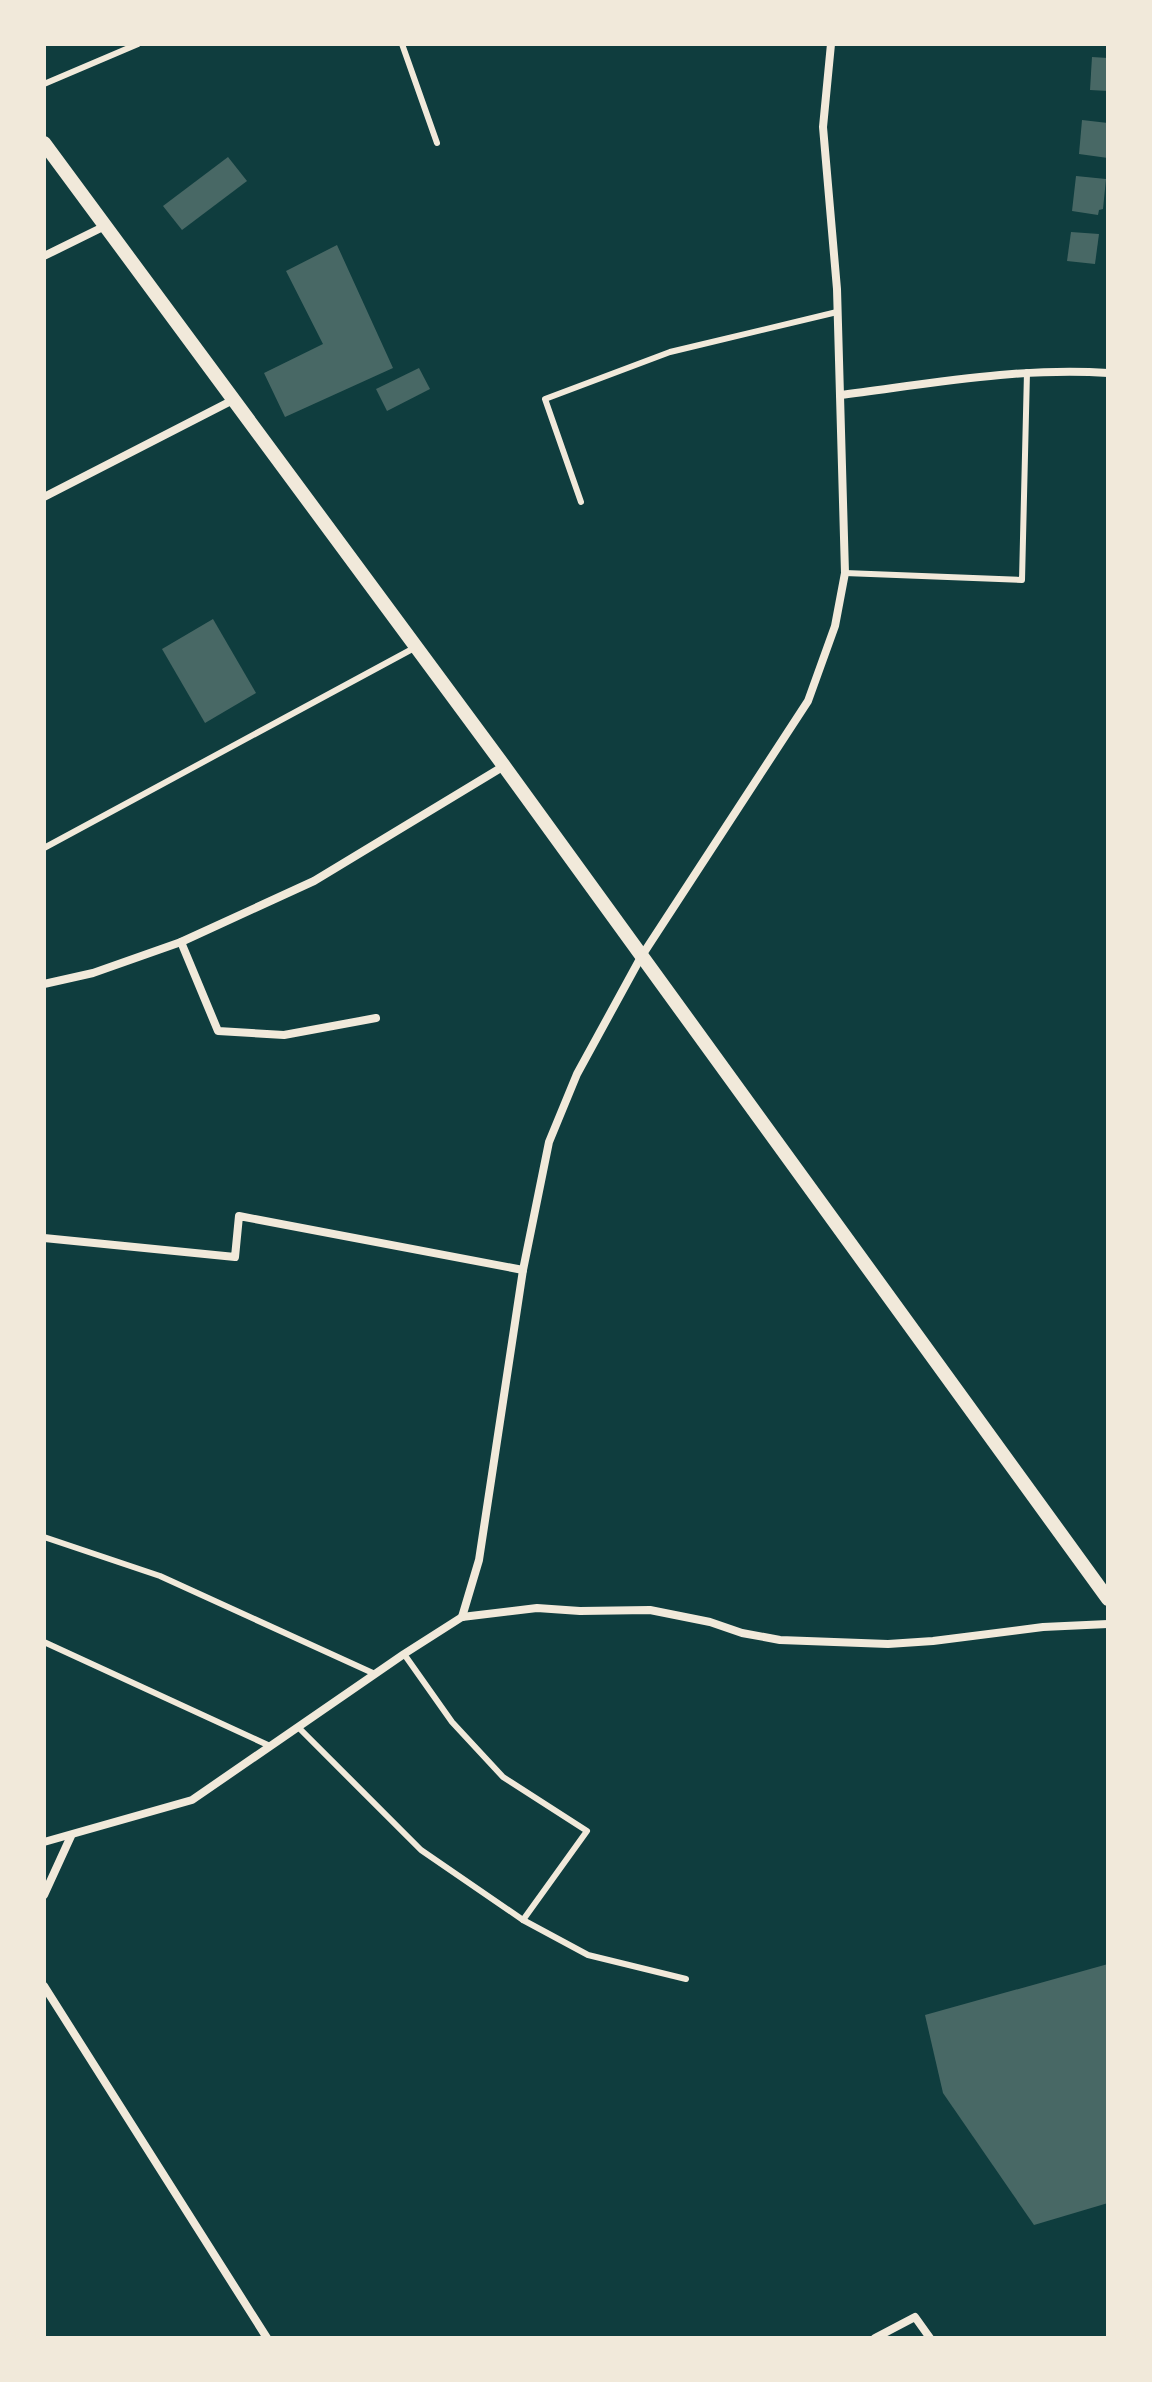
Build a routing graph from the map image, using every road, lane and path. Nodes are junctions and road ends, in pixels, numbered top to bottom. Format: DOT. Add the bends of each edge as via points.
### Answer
graph roads {
  1 [pos="138,44"];
  2 [pos="402,44"];
  3 [pos="831,44"];
  4 [pos="44,84"];
  5 [pos="44,143"];
  6 [pos="437,143"];
  7 [pos="105,226"];
  8 [pos="44,256"];
  9 [pos="837,312"];
  10 [pos="1027,372"];
  11 [pos="1108,373"];
  12 [pos="840,395"];
  13 [pos="233,400"];
  14 [pos="44,497"];
  15 [pos="581,502"];
  16 [pos="845,573"];
  17 [pos="416,647"];
  18 [pos="504,766"];
  19 [pos="44,848"];
  20 [pos="181,942"];
  21 [pos="641,957"];
  22 [pos="44,984"];
  23 [pos="376,1018"];
  24 [pos="44,1238"];
  25 [pos="523,1270"];
  26 [pos="44,1537"];
  27 [pos="1108,1599"];
  28 [pos="462,1617"];
  29 [pos="1108,1624"];
  30 [pos="44,1642"];
  31 [pos="404,1654"];
  32 [pos="375,1674"];
  33 [pos="298,1727"];
  34 [pos="270,1746"];
  35 [pos="71,1836"];
  36 [pos="44,1842"];
  37 [pos="44,1895"];
  38 [pos="523,1920"];
  39 [pos="686,1979"];
  40 [pos="44,1986"];
  41 [pos="267,2338"];
  42 [pos="875,2338"];
  43 [pos="930,2338"];
  1 -- 4 [label="lane"];
  2 -- 6 [label="lane"];
  3 -- 9 [label="street" via="823,127"];
  5 -- 7 [label="street"];
  7 -- 8 [label="street"];
  7 -- 13 [label="street"];
  9 -- 12 [label="street"];
  9 -- 15 [label="lane" via="670,352 545,399"];
  10 -- 11 [label="street"];
  10 -- 12 [label="street"];
  10 -- 16 [label="lane" via="1022,580"];
  12 -- 16 [label="street"];
  13 -- 14 [label="street"];
  13 -- 17 [label="street"];
  16 -- 21 [label="street" via="835,626 808,701"];
  17 -- 18 [label="street"];
  17 -- 19 [label="lane"];
  18 -- 20 [label="street" via="314,881"];
  18 -- 21 [label="street"];
  20 -- 22 [label="street"];
  20 -- 23 [label="street" via="218,1031 284,1035"];
  21 -- 25 [label="street" via="577,1074 549,1142"];
  21 -- 27 [label="street"];
  24 -- 25 [label="street" via="235,1257 239,1216"];
  25 -- 28 [label="street" via="479,1560"];
  26 -- 32 [label="lane" via="160,1576"];
  28 -- 29 [label="street" via="537,1608 650,1610 780,1640 888,1644"];
  28 -- 31 [label="street"];
  30 -- 34 [label="lane"];
  31 -- 32 [label="street"];
  31 -- 38 [label="lane" via="452,1722 503,1777 587,1831"];
  32 -- 33 [label="street"];
  33 -- 34 [label="street"];
  33 -- 38 [label="lane" via="421,1850"];
  34 -- 35 [label="street" via="192,1800"];
  35 -- 36 [label="street"];
  35 -- 37 [label="street"];
  38 -- 39 [label="lane" via="588,1955"];
  40 -- 41 [label="street"];
  42 -- 43 [label="street" via="915,2317"];
}
